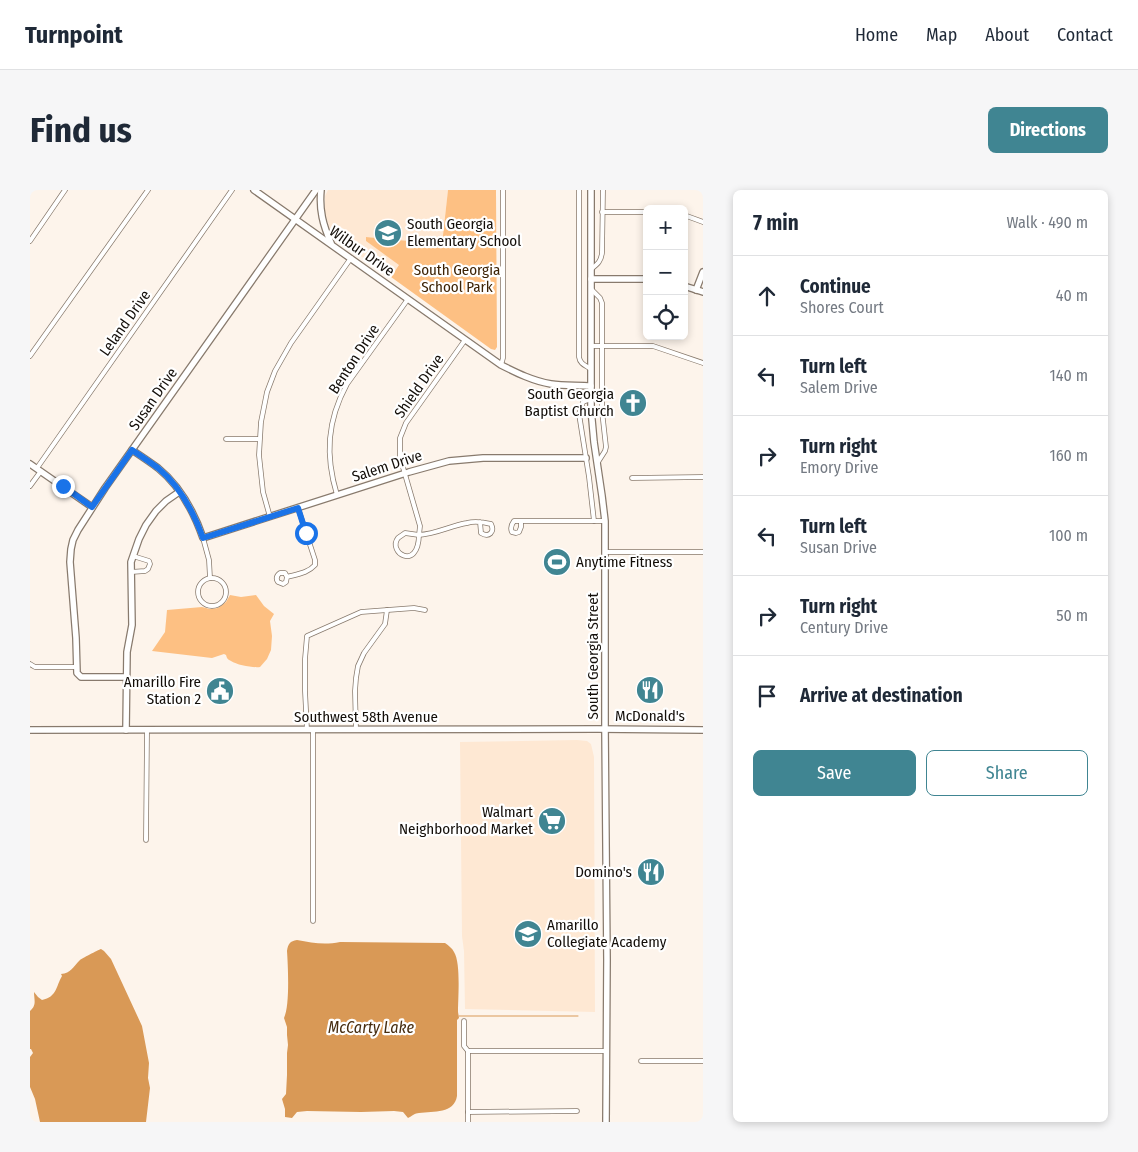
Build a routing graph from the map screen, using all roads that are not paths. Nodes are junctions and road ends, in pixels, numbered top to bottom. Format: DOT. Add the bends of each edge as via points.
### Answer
graph roads {
  1 [pos="65,190"];
  2 [pos="148,190"];
  3 [pos="232,190"];
  4 [pos="254,190"];
  5 [pos="316,190"];
  6 [pos="321,190"];
  7 [pos="502,190"];
  8 [pos="579,190"];
  9 [pos="591,190"];
  10 [pos="602,190"];
  11 [pos="602,212"];
  12 [pos="643,212"];
  13 [pos="688,216"];
  14 [pos="295,220"];
  15 [pos="703,222"];
  16 [pos="30,240"];
  17 [pos="332,245"];
  18 [pos="351,258"];
  19 [pos="591,268"];
  20 [pos="703,272"];
  21 [pos="591,279"];
  22 [pos="643,279"];
  23 [pos="688,287"];
  24 [pos="591,289"];
  25 [pos="700,291"];
  26 [pos="408,299"];
  27 [pos="465,340"];
  28 [pos="591,346"];
  29 [pos="602,346"];
  30 [pos="30,356"];
  31 [pos="703,363"];
  32 [pos="502,365"];
  33 [pos="591,369"];
  34 [pos="591,386"];
  35 [pos="591,399"];
  36 [pos="226,439"];
  37 [pos="259,440"];
  38 [pos="132,450"];
  39 [pos="586,458"];
  40 [pos="598,462"];
  41 [pos="30,464"];
  42 [pos="39,470"];
  43 [pos="404,473"];
  44 [pos="703,477"];
  45 [pos="632,478"];
  46 [pos="30,486"];
  47 [pos="179,492"];
  48 [pos="337,495"];
  49 [pos="92,507"];
  50 [pos="298,508"];
  51 [pos="270,517"];
  52 [pos="605,520"];
  53 [pos="521,521"];
  54 [pos="594,521"];
  55 [pos="480,522"];
  56 [pos="419,535"];
  57 [pos="203,538"];
  58 [pos="606,552"];
  59 [pos="703,552"];
  60 [pos="133,556"];
  61 [pos="131,572"];
  62 [pos="287,577"];
  63 [pos="210,578"];
  64 [pos="387,610"];
  65 [pos="425,610"];
  66 [pos="30,664"];
  67 [pos="76,670"];
  68 [pos="126,677"];
  69 [pos="605,729"];
  70 [pos="30,730"];
  71 [pos="126,730"];
  72 [pos="147,730"];
  73 [pos="310,730"];
  74 [pos="356,730"];
  75 [pos="703,730"];
  76 [pos="146,840"];
  77 [pos="313,920"];
  78 [pos="464,1021"];
  79 [pos="468,1051"];
  80 [pos="607,1051"];
  81 [pos="641,1061"];
  82 [pos="703,1061"];
  83 [pos="576,1111"];
  84 [pos="468,1112"];
  85 [pos="468,1122"];
  86 [pos="606,1122"];
  1 -- 16 [label="street"];
  2 -- 30 [label="street"];
  3 -- 42 [label="street, Leland Drive"];
  4 -- 14 [label="main road, Wilbur Drive"];
  5 -- 14 [label="main road, Susan Drive"];
  6 -- 17 [label="main road" via="322,220"];
  7 -- 32 [label="street"];
  8 -- 33 [label="street" via="579,357 582,364"];
  9 -- 19 [label="main road, South Georgia Street"];
  10 -- 11 [label="street"];
  11 -- 12 [label="street"];
  11 -- 19 [label="street" via="601,260"];
  13 -- 15 [label="street"];
  14 -- 17 [label="main road, Wilbur Drive"];
  14 -- 38 [label="main road, Susan Drive"];
  17 -- 18 [label="main road, Wilbur Drive"];
  18 -- 26 [label="main road, Wilbur Drive"];
  18 -- 37 [label="street" via="282,357 267,392"];
  19 -- 21 [label="main road, South Georgia Street"];
  20 -- 25 [label="main road"];
  21 -- 22 [label="main road"];
  21 -- 24 [label="main road, South Georgia Street"];
  23 -- 25 [label="main road"];
  24 -- 28 [label="main road, South Georgia Street"];
  24 -- 29 [label="street" via="602,303"];
  26 -- 27 [label="main road, Wilbur Drive"];
  26 -- 48 [label="street, Benton Drive" via="347,384 337,405 329,441"];
  27 -- 32 [label="main road, Wilbur Drive"];
  27 -- 43 [label="street, Shield Drive" via="406,423 399,447"];
  28 -- 29 [label="street"];
  28 -- 33 [label="main road, South Georgia Street"];
  29 -- 31 [label="street" via="652,346"];
  29 -- 40 [label="street" via="602,411 606,447"];
  32 -- 34 [label="main road, Wilbur Drive" via="544,382"];
  33 -- 34 [label="main road, South Georgia Street"];
  34 -- 35 [label="main road, South Georgia Street"];
  35 -- 39 [label="street" via="583,402 579,414"];
  35 -- 40 [label="main road, South Georgia Street"];
  36 -- 37 [label="street"];
  37 -- 51 [label="street" via="263,492"];
  38 -- 47 [label="main road" via="159,469"];
  38 -- 49 [label="main road, Susan Drive"];
  39 -- 43 [label="main road, Salem Drive" via="465,459"];
  39 -- 54 [label="street"];
  40 -- 52 [label="main road, South Georgia Street"];
  41 -- 42 [label="main road"];
  42 -- 46 [label="street, Leland Drive"];
  42 -- 49 [label="main road"];
  43 -- 48 [label="main road, Salem Drive"];
  43 -- 56 [label="street, Shield Drive" via="420,526"];
  44 -- 45 [label="street"];
  47 -- 57 [label="main road" via="194,515"];
  47 -- 60 [label="main road" via="156,511"];
  48 -- 50 [label="main road, Salem Drive"];
  49 -- 67 [label="main road, Susan Drive" via="73,540 70,562"];
  50 -- 51 [label="main road, Salem Drive"];
  50 -- 62 [label="street" via="315,565 311,570"];
  51 -- 57 [label="main road, Salem Drive"];
  52 -- 54 [label="street"];
  52 -- 58 [label="main road, South Georgia Street"];
  53 -- 54 [label="street"];
  55 -- 56 [label="street" via="468,522"];
  56 -- 56 [label="street" via="405,533 398,537 396,550 406,556 412,555 419,543"];
  57 -- 63 [label="street"];
  58 -- 59 [label="street"];
  58 -- 69 [label="main road, South Georgia Street"];
  60 -- 61 [label="main road"];
  60 -- 61 [label="street" via="146,559 150,564 145,571"];
  61 -- 68 [label="main road" via="132,625"];
  63 -- 63 [label="street" via="225,587 224,598 215,606 204,604 198,594 201,583"];
  64 -- 65 [label="street"];
  64 -- 73 [label="street" via="360,612 307,636 306,691"];
  64 -- 74 [label="street" via="385,624 358,666"];
  66 -- 67 [label="street"];
  67 -- 68 [label="main road" via="81,677"];
  68 -- 71 [label="main road"];
  69 -- 74 [label="main road, Southwest 58th Avenue"];
  69 -- 75 [label="main road, Southwest 58th Avenue"];
  69 -- 80 [label="main road, South Georgia Street"];
  70 -- 71 [label="main road, Southwest 58th Avenue"];
  71 -- 72 [label="main road, Southwest 58th Avenue"];
  72 -- 73 [label="main road, Southwest 58th Avenue"];
  72 -- 76 [label="street"];
  73 -- 74 [label="main road, Southwest 58th Avenue"];
  73 -- 77 [label="street"];
  78 -- 79 [label="street" via="464,1046"];
  79 -- 80 [label="street"];
  79 -- 84 [label="street"];
  80 -- 86 [label="main road, South Georgia Street"];
  81 -- 82 [label="street"];
  83 -- 84 [label="street"];
  84 -- 85 [label="street"];
}
